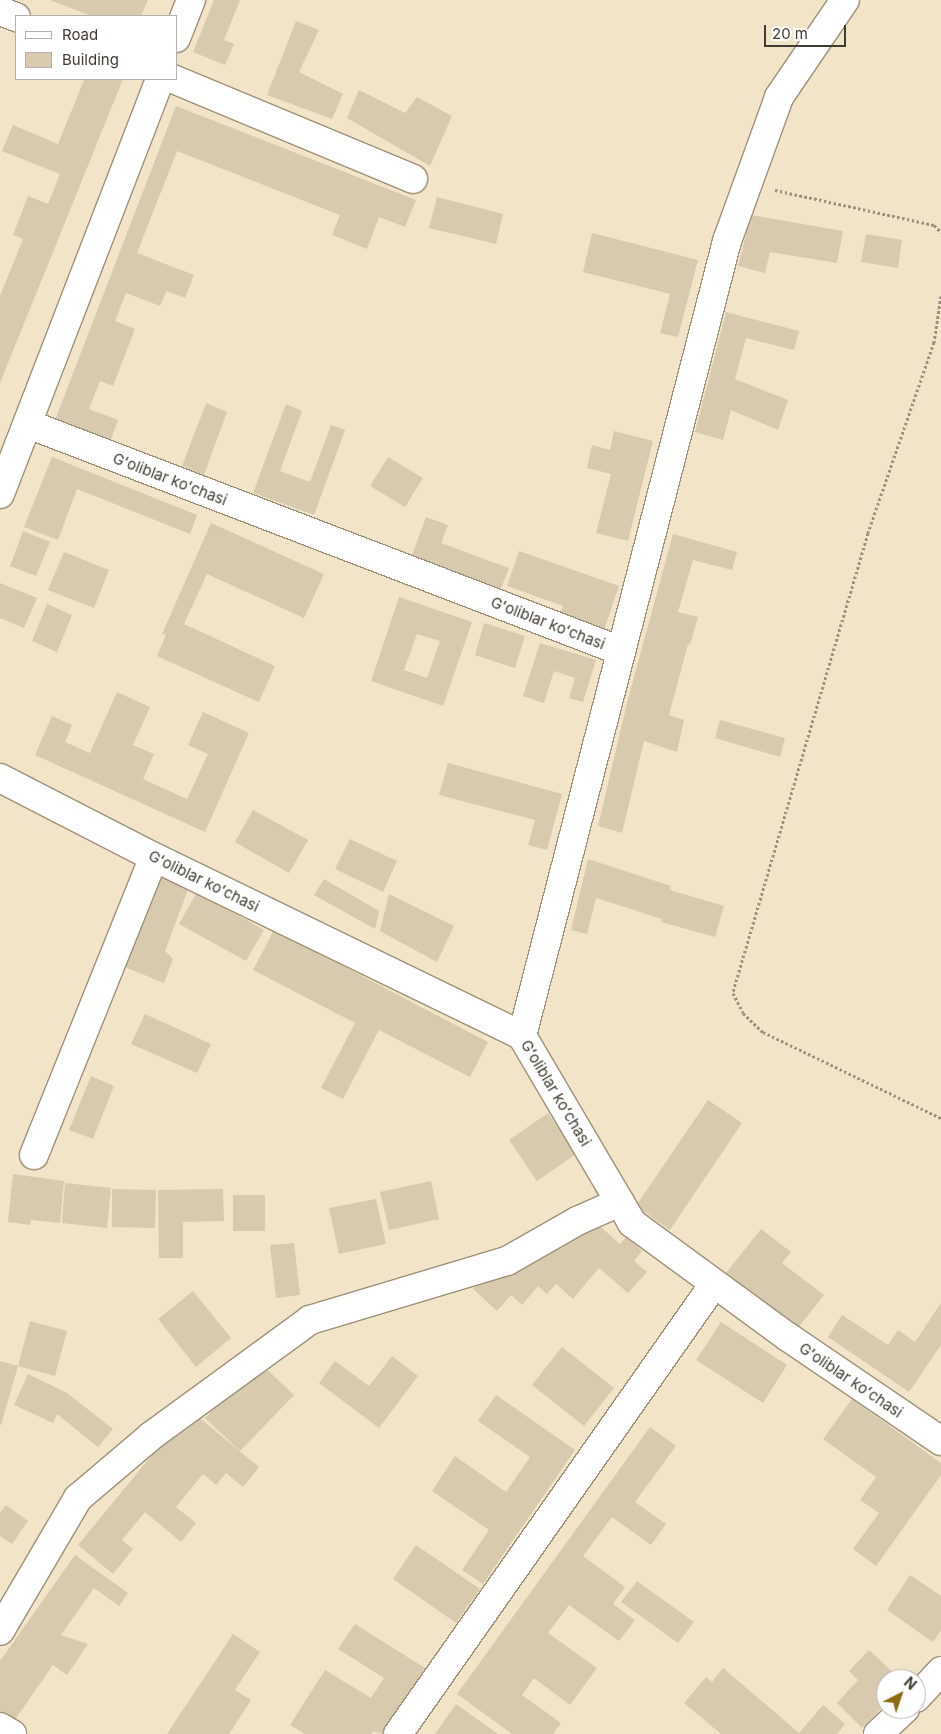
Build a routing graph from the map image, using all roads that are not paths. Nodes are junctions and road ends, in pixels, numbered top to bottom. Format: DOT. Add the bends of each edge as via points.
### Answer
graph roads {
  1 [pos="191,0"];
  2 [pos="845,0"];
  3 [pos="0,11"];
  4 [pos="15,17"];
  5 [pos="178,33"];
  6 [pos="160,80"];
  7 [pos="175,80"];
  8 [pos="413,179"];
  9 [pos="28,424"];
  10 [pos="0,494"];
  11 [pos="621,651"];
  12 [pos="0,778"];
  13 [pos="154,857"];
  14 [pos="522,1036"];
  15 [pos="34,1155"];
  16 [pos="620,1202"];
  17 [pos="714,1284"];
  18 [pos="941,1441"];
  19 [pos="0,1631"];
  20 [pos="941,1671"];
  21 [pos="926,1687"];
  22 [pos="894,1719"];
  23 [pos="0,1727"];
  24 [pos="12,1734"];
  25 [pos="398,1734"];
  26 [pos="878,1734"];
  1 -- 5 [label="street"];
  2 -- 11 [label="street" via="779,97 727,241"];
  3 -- 4 [label="street"];
  6 -- 9 [label="street"];
  7 -- 8 [label="street"];
  9 -- 10 [label="street"];
  9 -- 11 [label="street, Gʻoliblar koʻchasi"];
  11 -- 14 [label="street"];
  12 -- 13 [label="street, Gʻoliblar koʻchasi"];
  13 -- 14 [label="street, Gʻoliblar koʻchasi"];
  13 -- 15 [label="street"];
  14 -- 16 [label="street, Gʻoliblar koʻchasi"];
  16 -- 17 [label="street, Gʻoliblar koʻchasi" via="632,1223"];
  16 -- 19 [label="street" via="577,1221 507,1261 310,1320 151,1436 78,1498"];
  17 -- 18 [label="street, Gʻoliblar koʻchasi"];
  17 -- 25 [label="street"];
  20 -- 21 [label="street"];
  22 -- 26 [label="street"];
  23 -- 24 [label="street"];
}
